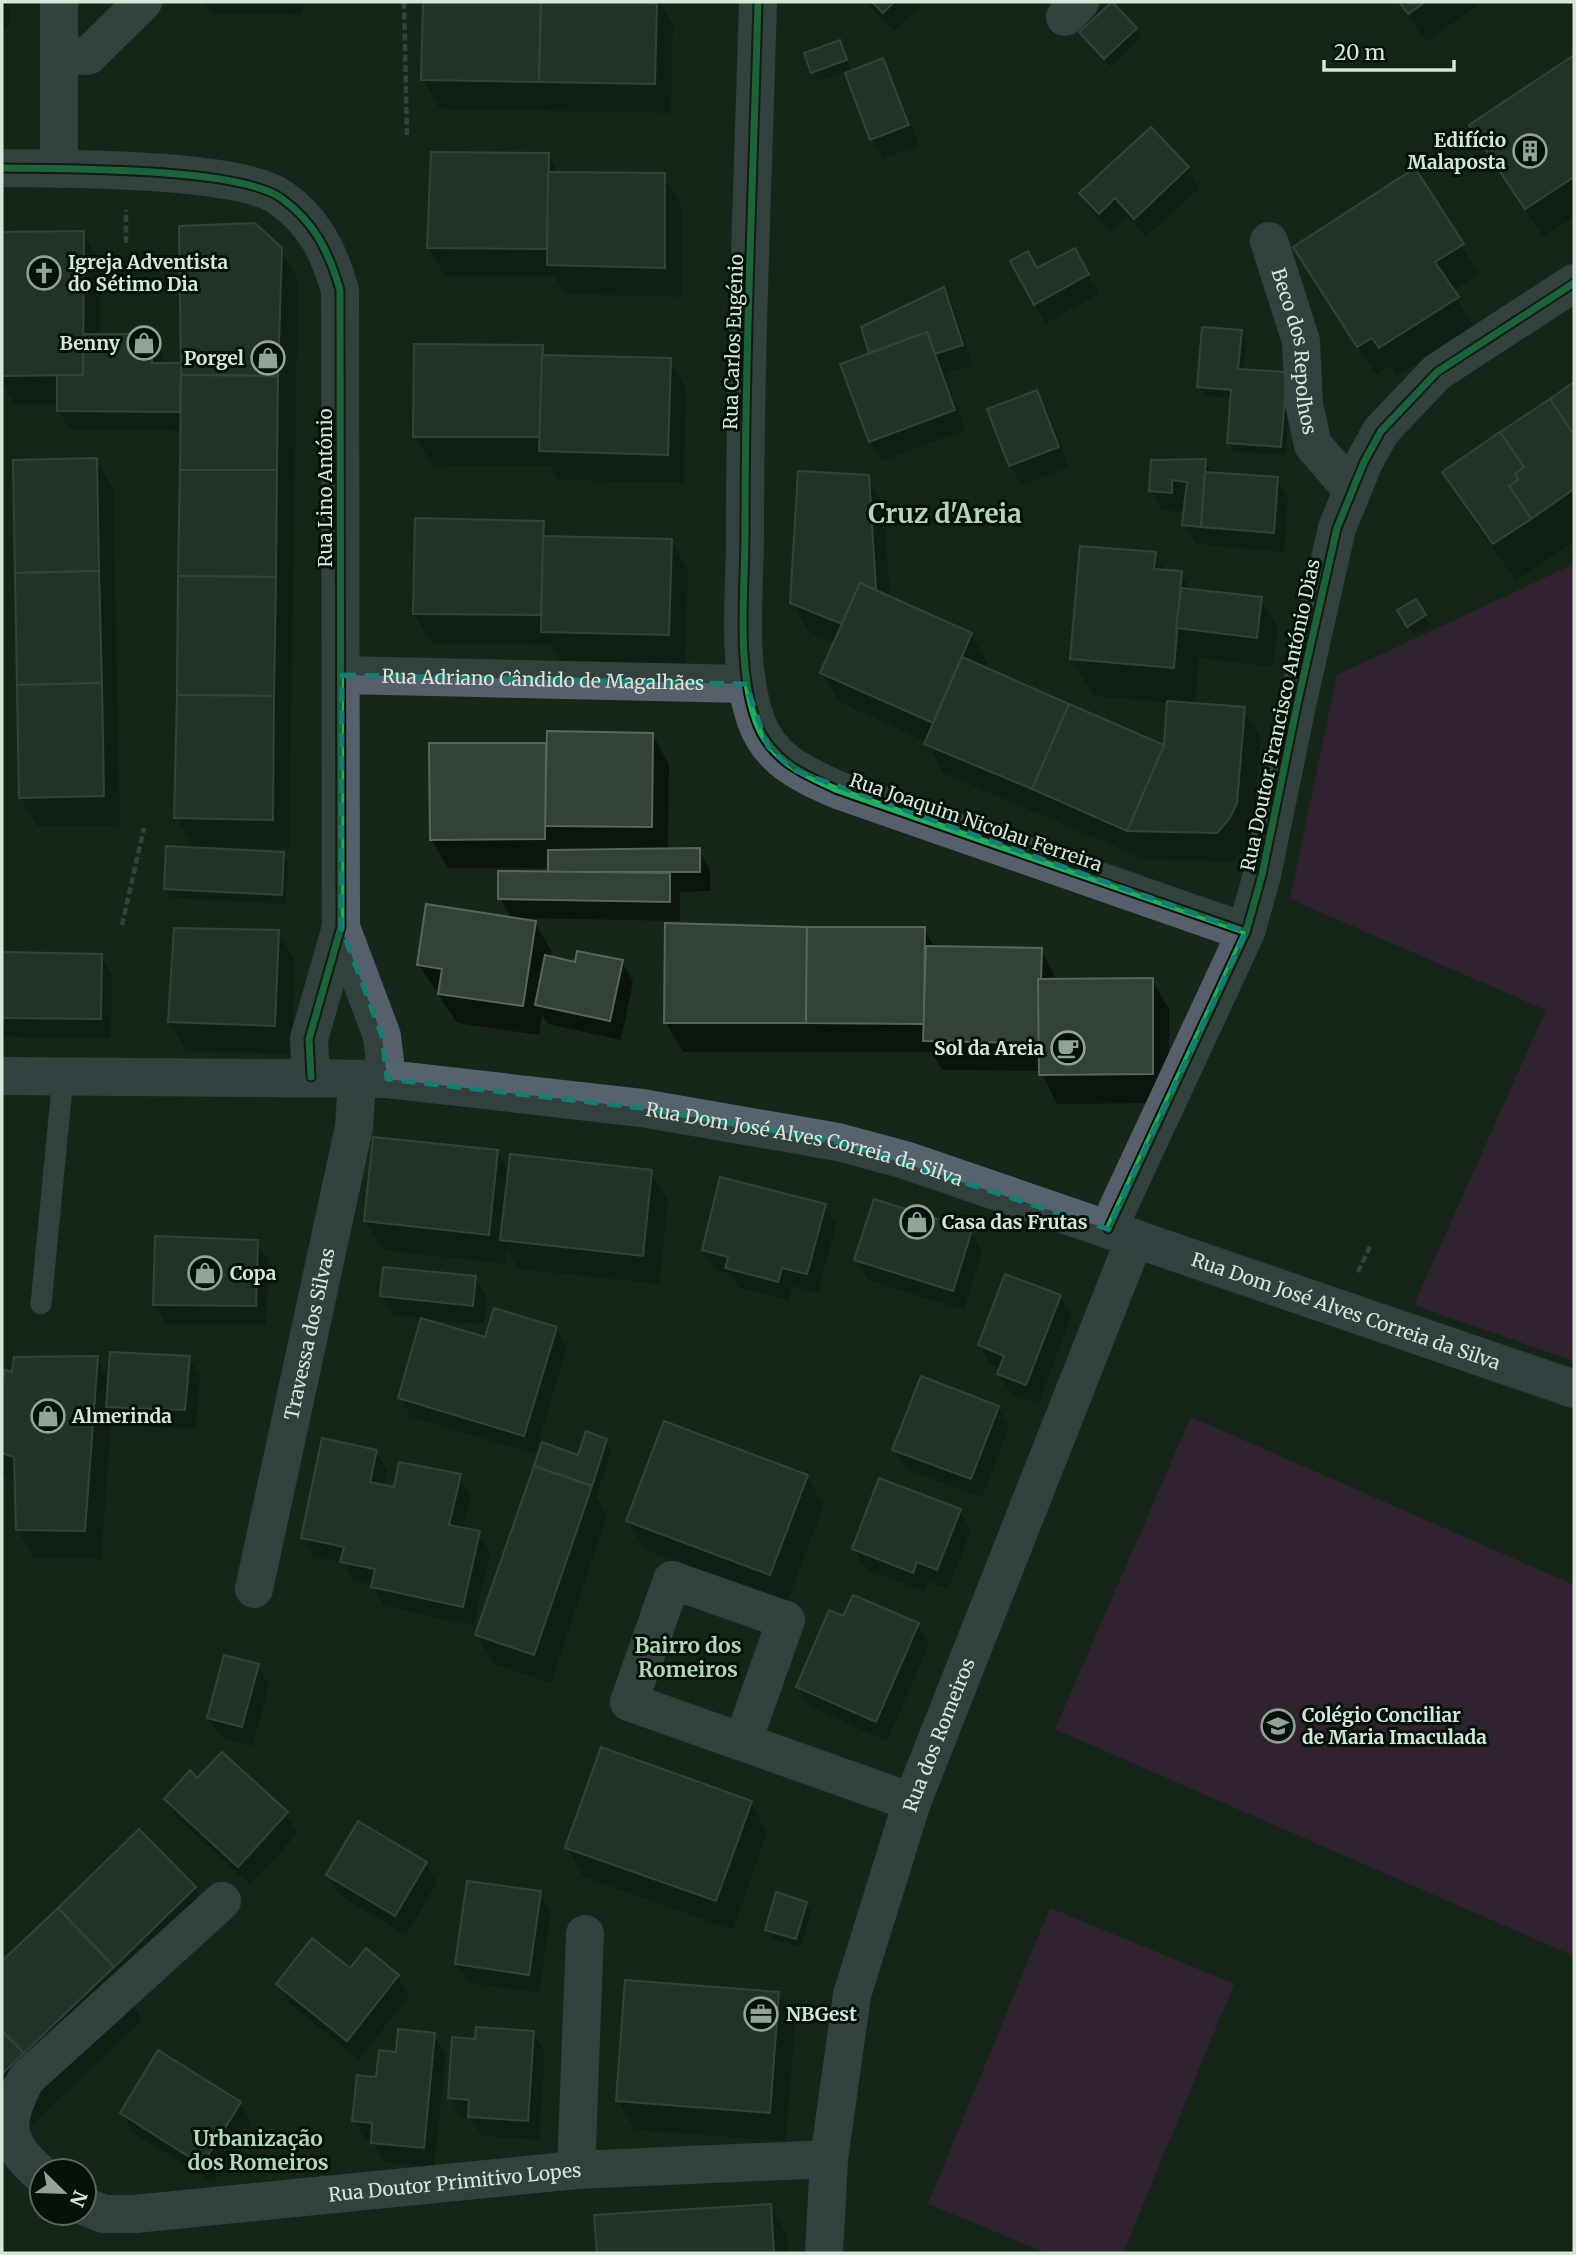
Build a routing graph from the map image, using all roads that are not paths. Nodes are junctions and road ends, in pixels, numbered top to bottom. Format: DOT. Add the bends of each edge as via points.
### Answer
graph roads {
  1 [pos="59,2"];
  2 [pos="142,2"];
  3 [pos="758,2"];
  4 [pos="59,55"];
  5 [pos="2,168"];
  6 [pos="59,169"];
  7 [pos="1269,240"];
  8 [pos="1574,283"];
  9 [pos="1352,490"];
  10 [pos="342,675"];
  11 [pos="746,684"];
  12 [pos="341,927"];
  13 [pos="1246,932"];
  14 [pos="2,1076"];
  15 [pos="63,1077"];
  16 [pos="311,1077"];
  17 [pos="372,1079"];
  18 [pos="1121,1233"];
  19 [pos="41,1304"];
  20 [pos="1574,1390"];
  21 [pos="254,1589"];
  22 [pos="743,1741"];
  23 [pos="912,1802"];
  24 [pos="222,1901"];
  25 [pos="585,1934"];
  26 [pos="829,2158"];
  27 [pos="28,2163"];
  28 [pos="576,2170"];
  29 [pos="98,2212"];
  30 [pos="824,2253"];
  1 -- 4 [label="street"];
  2 -- 4 [label="street" via="88,56"];
  3 -- 11 [label="street, Rua Carlos Eugénio" via="745,465"];
  4 -- 6 [label="street"];
  5 -- 6 [label="street, Rua Lino António"];
  6 -- 10 [label="street, Rua Lino António" via="256,185 300,213 320,237 340,290"];
  7 -- 9 [label="street, Beco dos Repolhos" via="1301,341 1304,404 1313,445"];
  8 -- 9 [label="street, Rua Doutor Francisco António Dias" via="1437,372 1381,431"];
  9 -- 13 [label="street, Rua Doutor Francisco António Dias" via="1337,528"];
  10 -- 11 [label="street, Rua Adriano Cândido de Magalhães"];
  10 -- 12 [label="street, Rua Lino António"];
  11 -- 13 [label="street, Rua Joaquim Nicolau Ferreira" via="768,747 793,770 838,790"];
  12 -- 16 [label="street, Rua Lino António" via="309,1039"];
  12 -- 17 [label="street, Rua Lino António" via="382,1036"];
  13 -- 18 [label="street, Rua Doutor Francisco António Dias"];
  14 -- 15 [label="main road, Rua Dom José Alves Correia da Silva"];
  15 -- 16 [label="main road, Rua Dom José Alves Correia da Silva"];
  15 -- 19 [label="lane"];
  16 -- 17 [label="main road, Rua Dom José Alves Correia da Silva"];
  17 -- 18 [label="main road, Rua Dom José Alves Correia da Silva" via="642,1108 838,1142"];
  17 -- 21 [label="street, Travessa dos Silvas" via="354,1127"];
  18 -- 20 [label="main road, Rua Dom José Alves Correia da Silva"];
  18 -- 23 [label="street, Rua dos Romeiros"];
  22 -- 22 [label="street" via="629,1702 672,1580 786,1620"];
  22 -- 23 [label="street"];
  23 -- 26 [label="street, Rua dos Romeiros" via="852,1995"];
  24 -- 27 [label="street" via="26,2079 10,2108 9,2132 19,2155"];
  25 -- 28 [label="street"];
  26 -- 28 [label="street, Rua Doutor Primitivo Lopes"];
  26 -- 30 [label="street, Rua dos Romeiros"];
  28 -- 29 [label="street, Rua Doutor Primitivo Lopes" via="135,2214"];
}
